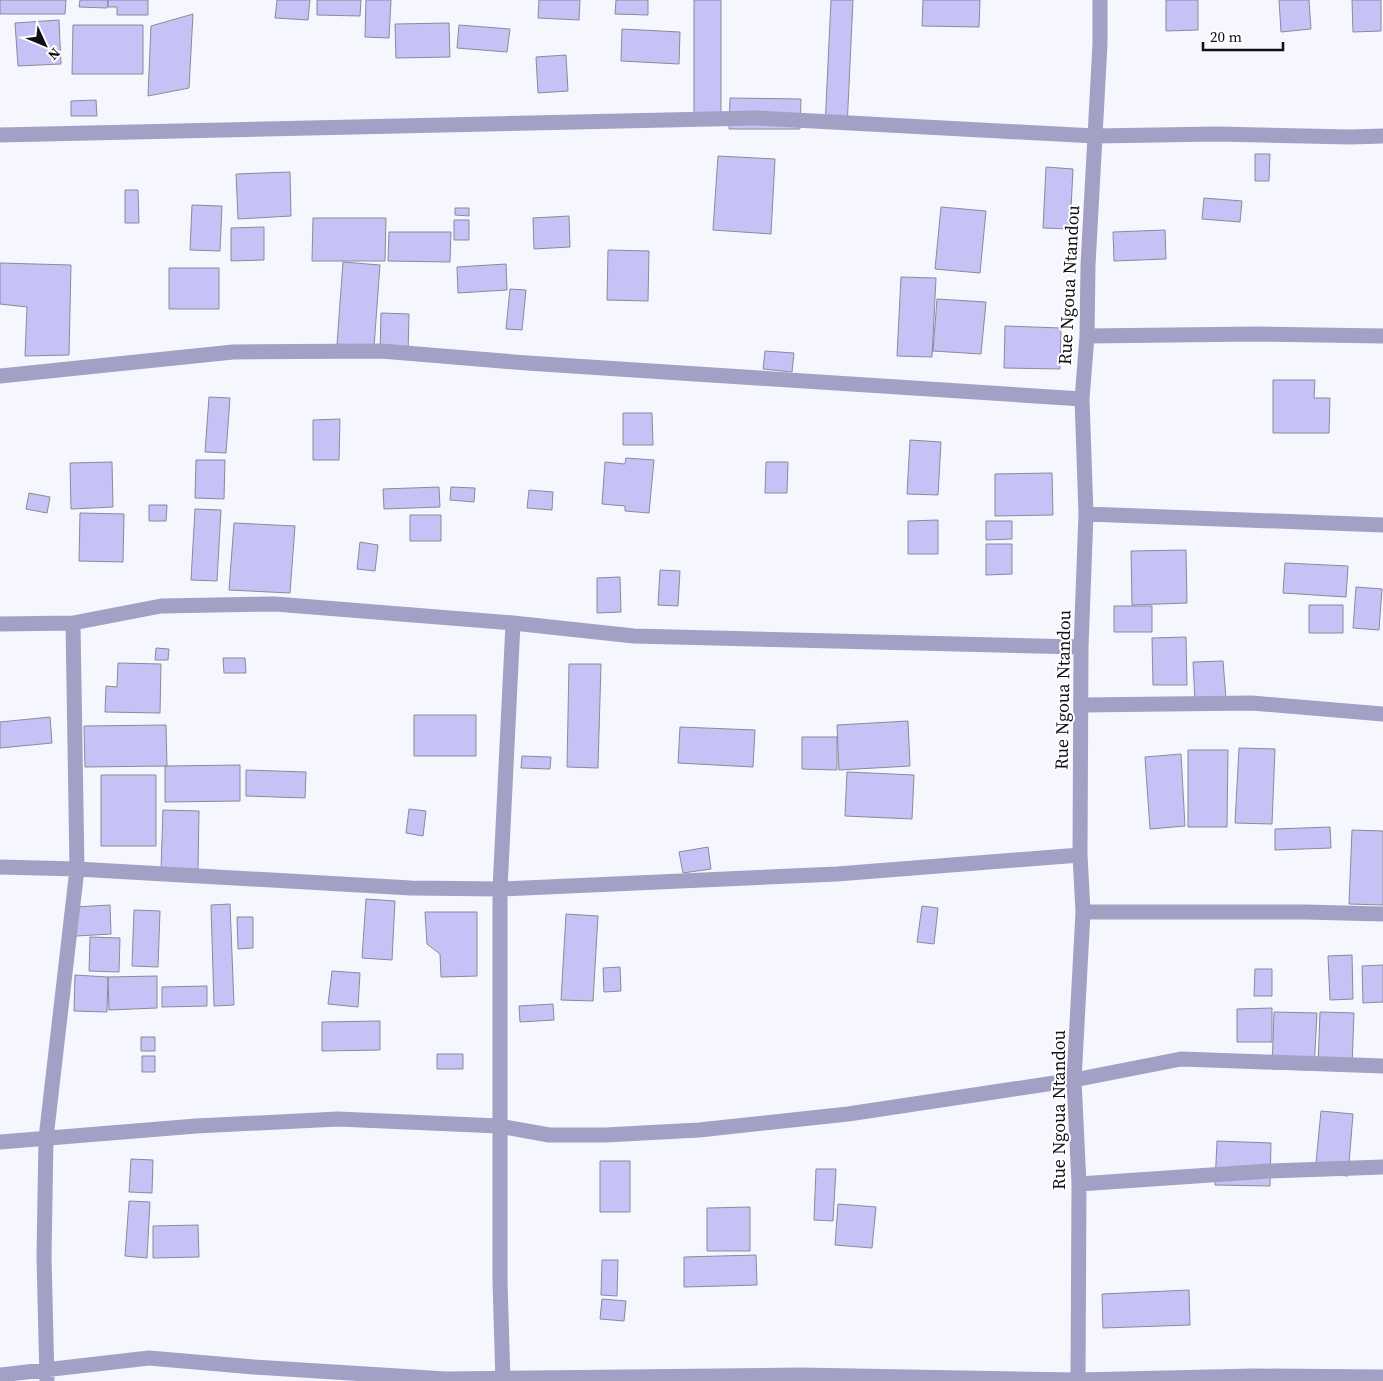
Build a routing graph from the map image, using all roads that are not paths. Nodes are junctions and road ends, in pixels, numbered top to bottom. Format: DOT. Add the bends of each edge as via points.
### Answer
graph roads {
  1 [pos="1100,0"];
  2 [pos="0,136"];
  3 [pos="1095,136"];
  4 [pos="1383,136"];
  5 [pos="1087,336"];
  6 [pos="1383,336"];
  7 [pos="0,376"];
  8 [pos="1082,399"];
  9 [pos="1086,514"];
  10 [pos="1383,525"];
  11 [pos="513,623"];
  12 [pos="0,624"];
  13 [pos="73,624"];
  14 [pos="1081,647"];
  15 [pos="1081,705"];
  16 [pos="1383,714"];
  17 [pos="1080,855"];
  18 [pos="0,867"];
  19 [pos="77,869"];
  20 [pos="500,889"];
  21 [pos="1083,912"];
  22 [pos="1383,914"];
  23 [pos="1383,1066"];
  24 [pos="1074,1080"];
  25 [pos="499,1126"];
  26 [pos="46,1138"];
  27 [pos="0,1142"];
  28 [pos="1383,1167"];
  29 [pos="1079,1184"];
  30 [pos="0,1375"];
  31 [pos="47,1375"];
  32 [pos="1383,1377"];
  33 [pos="503,1379"];
  34 [pos="1078,1381"];
  1 -- 3 [label="street, Rue Ngoua Ntandou"];
  2 -- 3 [label="street" via="756,118"];
  3 -- 4 [label="street"];
  3 -- 5 [label="street, Rue Ngoua Ntandou"];
  5 -- 6 [label="street"];
  5 -- 8 [label="street, Rue Ngoua Ntandou"];
  7 -- 8 [label="street" via="233,352 381,351"];
  8 -- 9 [label="street, Rue Ngoua Ntandou"];
  9 -- 10 [label="street"];
  9 -- 14 [label="street, Rue Ngoua Ntandou"];
  11 -- 13 [label="street" via="275,604 161,606"];
  11 -- 14 [label="street" via="634,636"];
  11 -- 20 [label="street"];
  12 -- 13 [label="street"];
  13 -- 19 [label="street"];
  14 -- 15 [label="street, Rue Ngoua Ntandou"];
  15 -- 16 [label="street" via="1252,703"];
  15 -- 17 [label="street, Rue Ngoua Ntandou"];
  17 -- 20 [label="street" via="837,874"];
  17 -- 21 [label="street, Rue Ngoua Ntandou"];
  18 -- 19 [label="street"];
  19 -- 20 [label="street" via="411,888"];
  19 -- 26 [label="street"];
  20 -- 25 [label="street"];
  21 -- 22 [label="street"];
  21 -- 24 [label="street, Rue Ngoua Ntandou"];
  23 -- 24 [label="street" via="1181,1058"];
  24 -- 25 [label="street" via="848,1114 700,1130 549,1135"];
  24 -- 29 [label="street, Rue Ngoua Ntandou"];
  25 -- 26 [label="street" via="338,1119"];
  25 -- 33 [label="street"];
  26 -- 27 [label="street"];
  26 -- 31 [label="street" via="44,1257"];
  28 -- 29 [label="street"];
  29 -- 34 [label="street, Rue Ngoua Ntandou"];
  30 -- 31 [label="street"];
  31 -- 33 [label="street" via="149,1358 446,1379"];
  32 -- 34 [label="street" via="1254,1376"];
  33 -- 34 [label="street" via="800,1375"];
}
